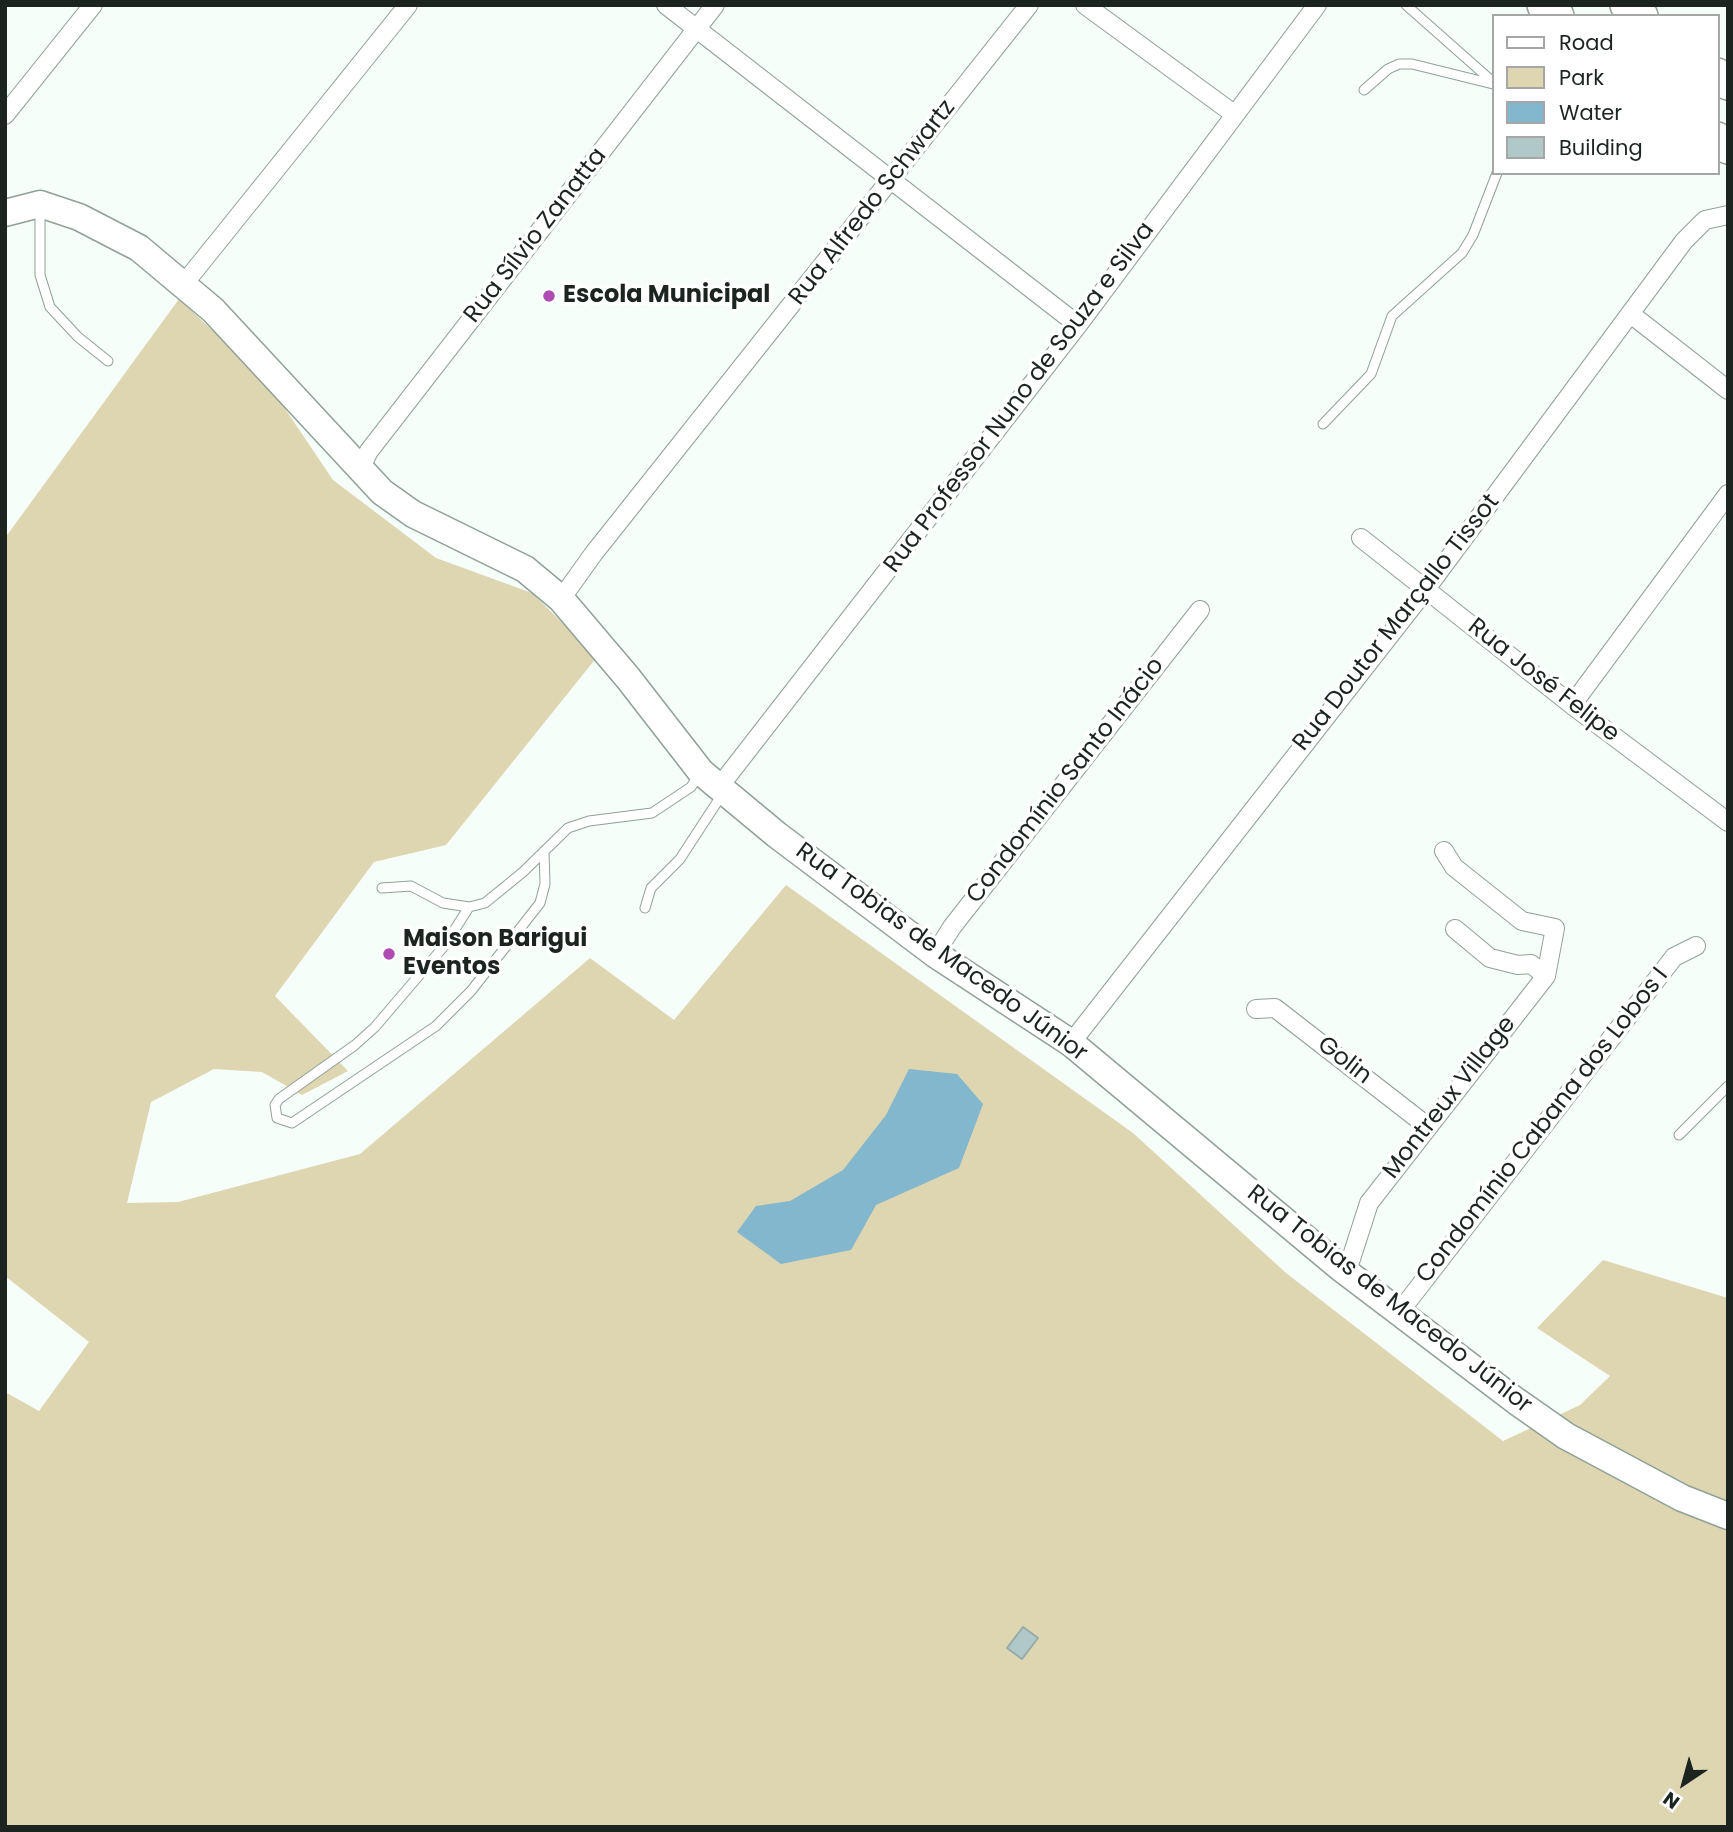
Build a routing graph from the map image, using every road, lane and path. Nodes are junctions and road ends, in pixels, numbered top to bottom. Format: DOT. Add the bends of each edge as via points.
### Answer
graph roads {
  1 [pos="93,5"];
  2 [pos="408,5"];
  3 [pos="666,5"];
  4 [pos="715,5"];
  5 [pos="1029,5"];
  6 [pos="1085,5"];
  7 [pos="1317,5"];
  8 [pos="1406,5"];
  9 [pos="697,29"];
  10 [pos="1492,82"];
  11 [pos="1492,83"];
  12 [pos="1364,90"];
  13 [pos="1234,114"];
  14 [pos="5,115"];
  15 [pos="1496,175"];
  16 [pos="891,183"];
  17 [pos="40,204"];
  18 [pos="5,213"];
  19 [pos="1728,215"];
  20 [pos="183,285"];
  21 [pos="1632,315"];
  22 [pos="1079,325"];
  23 [pos="108,361"];
  24 [pos="1728,390"];
  25 [pos="1323,424"];
  26 [pos="360,468"];
  27 [pos="1728,494"];
  28 [pos="1361,538"];
  29 [pos="1426,589"];
  30 [pos="561,599"];
  31 [pos="1200,610"];
  32 [pos="1572,705"];
  33 [pos="714,784"];
  34 [pos="1728,822"];
  35 [pos="544,851"];
  36 [pos="1444,851"];
  37 [pos="382,888"];
  38 [pos="470,907"];
  39 [pos="645,908"];
  40 [pos="1455,929"];
  41 [pos="1696,946"];
  42 [pos="935,954"];
  43 [pos="1546,976"];
  44 [pos="1256,1009"];
  45 [pos="1071,1043"];
  46 [pos="1728,1086"];
  47 [pos="1427,1126"];
  48 [pos="1679,1135"];
  49 [pos="1342,1269"];
  50 [pos="1398,1314"];
  51 [pos="1728,1516"];
  1 -- 14 [label="street"];
  2 -- 20 [label="street"];
  3 -- 9 [label="street"];
  4 -- 9 [label="street, Rua Sílvio Zanatta"];
  5 -- 16 [label="street, Rua Alfredo Schwartz"];
  6 -- 13 [label="street"];
  7 -- 13 [label="street, Rua Professor Nuno de Souza e Silva"];
  8 -- 10 [label="lane"];
  9 -- 16 [label="street"];
  9 -- 26 [label="street, Rua Sílvio Zanatta"];
  11 -- 12 [label="lane" via="1399,64"];
  13 -- 22 [label="street, Rua Professor Nuno de Souza e Silva"];
  15 -- 25 [label="lane" via="1462,253 1392,317 1371,374"];
  16 -- 22 [label="street"];
  16 -- 30 [label="street, Rua Alfredo Schwartz"];
  17 -- 18 [label="street"];
  17 -- 20 [label="street, Rua Tobias de Macedo Júnior" via="79,217 139,248"];
  17 -- 23 [label="lane" via="40,275 50,307"];
  19 -- 21 [label="street, Rua Doutor Marçallo Tissot" via="1705,219"];
  20 -- 26 [label="street, Rua Tobias de Macedo Júnior" via="213,310"];
  21 -- 24 [label="street"];
  21 -- 29 [label="street, Rua Doutor Marçallo Tissot"];
  22 -- 33 [label="street, Rua Professor Nuno de Souza e Silva"];
  26 -- 30 [label="street, Rua Tobias de Macedo Júnior" via="382,492 413,514 525,569"];
  27 -- 32 [label="street"];
  28 -- 29 [label="street, Rua José Felipe"];
  29 -- 32 [label="street, Rua José Felipe"];
  29 -- 45 [label="street, Rua Doutor Marçallo Tissot"];
  30 -- 33 [label="street, Rua Tobias de Macedo Júnior"];
  31 -- 42 [label="street, Condomínio Santo Inácio"];
  32 -- 34 [label="street, Rua José Felipe"];
  33 -- 35 [label="lane" via="691,787 652,813 568,828"];
  33 -- 39 [label="lane" via="680,859 651,888"];
  33 -- 42 [label="street, Rua Tobias de Macedo Júnior"];
  35 -- 38 [label="lane" via="485,903"];
  35 -- 38 [label="lane" via="545,884 540,903 471,991 405,1049 292,1123 277,1118 279,1099 375,1027"];
  36 -- 43 [label="street, Montreux Village" via="1454,867 1522,920 1555,928"];
  37 -- 38 [label="lane" via="411,887 443,902"];
  40 -- 43 [label="street" via="1490,958 1531,964"];
  41 -- 50 [label="street, Condomínio Cabana dos Lobos I" via="1674,957"];
  42 -- 45 [label="street, Rua Tobias de Macedo Júnior"];
  43 -- 47 [label="street, Montreux Village"];
  44 -- 47 [label="street, Golin" via="1275,1008"];
  45 -- 49 [label="street, Rua Tobias de Macedo Júnior"];
  46 -- 48 [label="lane"];
  47 -- 49 [label="street, Montreux Village" via="1369,1203 1351,1259"];
  49 -- 50 [label="street, Rua Tobias de Macedo Júnior"];
  50 -- 51 [label="street, Rua Tobias de Macedo Júnior" via="1566,1436 1682,1498"];
}
